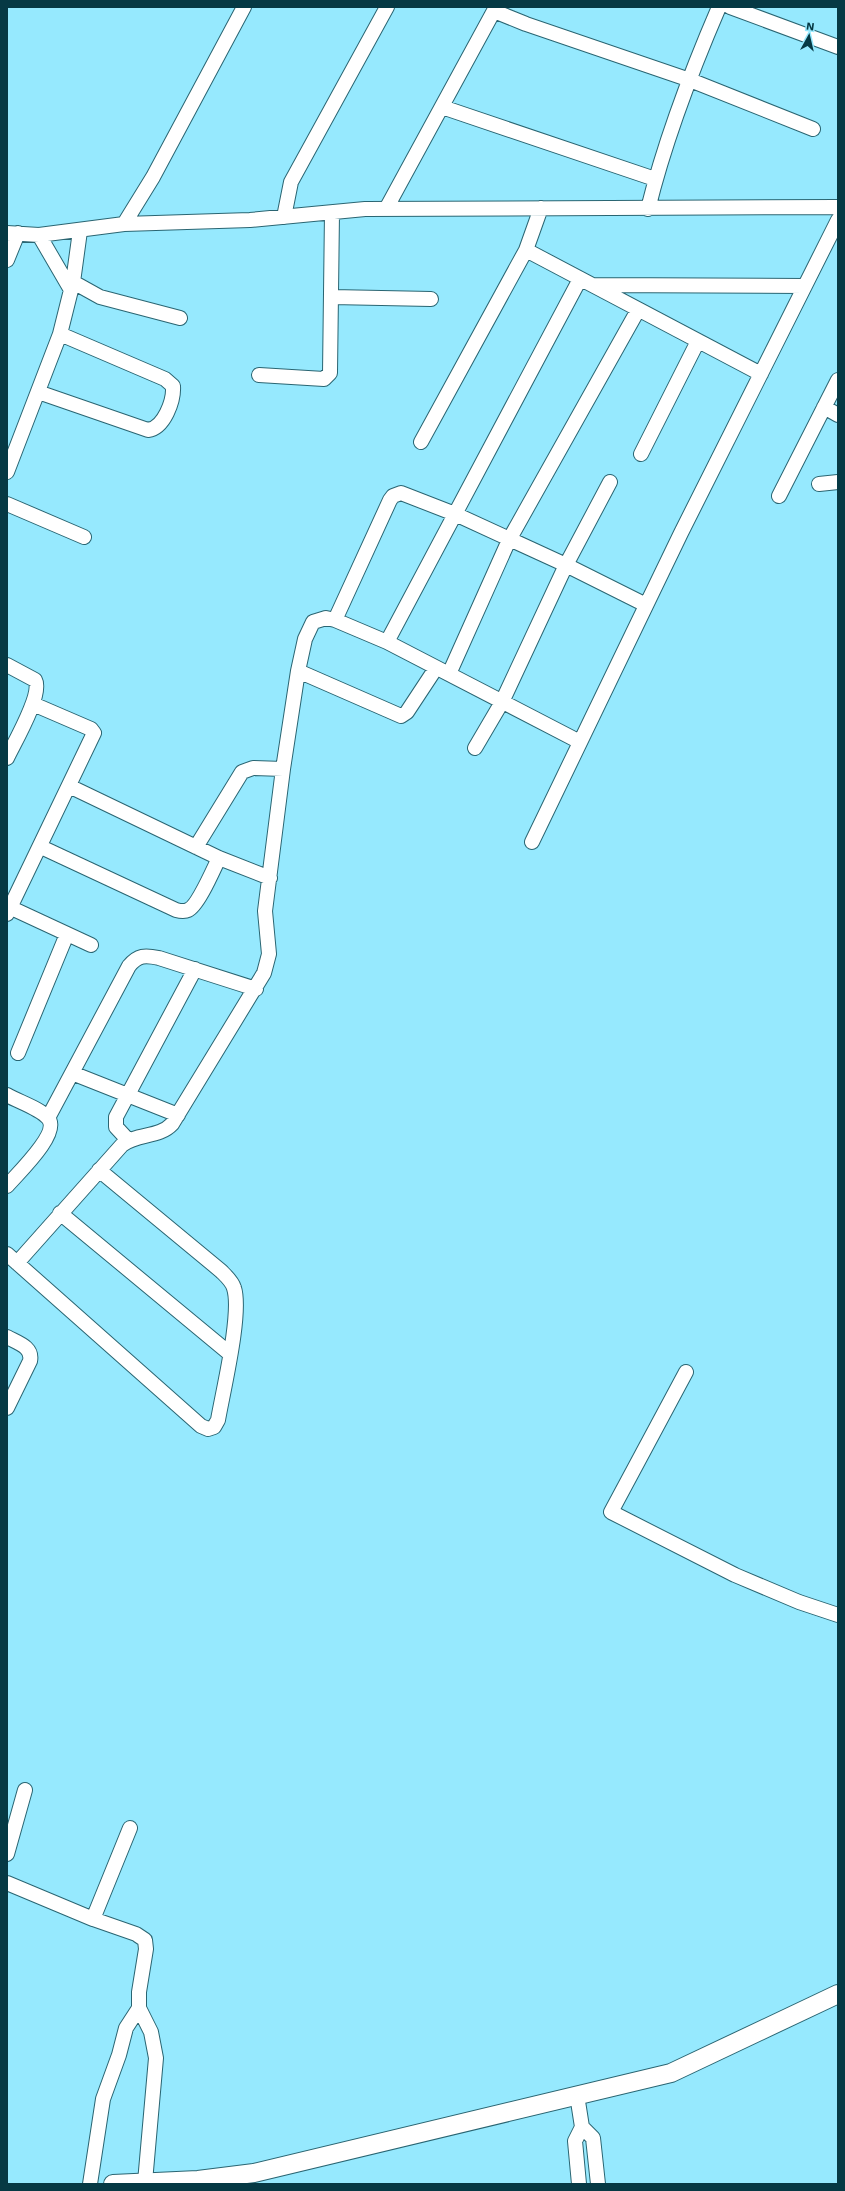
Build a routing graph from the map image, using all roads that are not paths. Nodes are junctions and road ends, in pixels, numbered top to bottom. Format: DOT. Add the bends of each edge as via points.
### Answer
graph roads {
  1 [pos="244,7"];
  2 [pos="387,7"];
  3 [pos="719,7"];
  4 [pos="730,7"];
  5 [pos="495,9"];
  6 [pos="838,47"];
  7 [pos="690,80"];
  8 [pos="442,107"];
  9 [pos="813,129"];
  10 [pos="655,179"];
  11 [pos="838,207"];
  12 [pos="541,208"];
  13 [pos="386,209"];
  14 [pos="648,209"];
  15 [pos="332,213"];
  16 [pos="284,218"];
  17 [pos="838,220"];
  18 [pos="124,224"];
  19 [pos="80,231"];
  20 [pos="12,233"];
  21 [pos="39,235"];
  22 [pos="526,250"];
  23 [pos="7,260"];
  24 [pos="585,282"];
  25 [pos="72,286"];
  26 [pos="805,286"];
  27 [pos="332,297"];
  28 [pos="431,299"];
  29 [pos="638,310"];
  30 [pos="180,318"];
  31 [pos="60,334"];
  32 [pos="698,341"];
  33 [pos="259,374"];
  34 [pos="760,374"];
  35 [pos="838,380"];
  36 [pos="38,392"];
  37 [pos="824,407"];
  38 [pos="838,415"];
  39 [pos="421,442"];
  40 [pos="641,454"];
  41 [pos="7,472"];
  42 [pos="610,482"];
  43 [pos="838,482"];
  44 [pos="819,484"];
  45 [pos="779,496"];
  46 [pos="7,504"];
  47 [pos="454,514"];
  48 [pos="84,537"];
  49 [pos="509,540"];
  50 [pos="566,565"];
  51 [pos="646,605"];
  52 [pos="335,620"];
  53 [pos="387,642"];
  54 [pos="7,665"];
  55 [pos="436,668"];
  56 [pos="298,671"];
  57 [pos="449,674"];
  58 [pos="502,702"];
  59 [pos="33,704"];
  60 [pos="580,742"];
  61 [pos="475,748"];
  62 [pos="7,758"];
  63 [pos="283,769"];
  64 [pos="69,786"];
  65 [pos="532,842"];
  66 [pos="40,847"];
  67 [pos="196,847"];
  68 [pos="219,858"];
  69 [pos="270,878"];
  70 [pos="8,909"];
  71 [pos="67,934"];
  72 [pos="91,945"];
  73 [pos="195,969"];
  74 [pos="256,989"];
  75 [pos="18,1053"];
  76 [pos="72,1073"];
  77 [pos="7,1095"];
  78 [pos="126,1096"];
  79 [pos="178,1115"];
  80 [pos="48,1118"];
  81 [pos="128,1140"];
  82 [pos="99,1170"];
  83 [pos="7,1186"];
  84 [pos="60,1213"];
  85 [pos="12,1258"];
  86 [pos="7,1337"];
  87 [pos="230,1353"];
  88 [pos="686,1372"];
  89 [pos="7,1408"];
  90 [pos="838,1615"];
  91 [pos="25,1790"];
  92 [pos="130,1828"];
  93 [pos="7,1854"];
  94 [pos="7,1883"];
  95 [pos="93,1919"];
  96 [pos="838,1994"];
  97 [pos="139,2008"];
  98 [pos="577,2095"];
  99 [pos="582,2127"];
  100 [pos="145,2182"];
  101 [pos="90,2184"];
  102 [pos="113,2184"];
  103 [pos="579,2184"];
  104 [pos="598,2184"];
  1 -- 18 [label="street" via="153,177"];
  2 -- 16 [label="street" via="291,182"];
  3 -- 7 [label="street"];
  4 -- 6 [label="street"];
  5 -- 7 [label="street" via="526,24"];
  5 -- 8 [label="street"];
  7 -- 9 [label="street"];
  7 -- 10 [label="street"];
  8 -- 10 [label="street"];
  8 -- 13 [label="street"];
  10 -- 14 [label="street"];
  11 -- 14 [label="street"];
  12 -- 13 [label="street"];
  12 -- 14 [label="street"];
  12 -- 22 [label="street"];
  13 -- 15 [label="street"];
  15 -- 16 [label="street"];
  15 -- 27 [label="street"];
  16 -- 18 [label="street"];
  17 -- 26 [label="street"];
  18 -- 19 [label="street"];
  19 -- 21 [label="street"];
  19 -- 25 [label="street"];
  20 -- 21 [label="street"];
  20 -- 23 [label="street"];
  21 -- 25 [label="street"];
  22 -- 24 [label="street"];
  22 -- 39 [label="street"];
  24 -- 26 [label="street"];
  24 -- 29 [label="street"];
  24 -- 47 [label="street"];
  25 -- 30 [label="street" via="106,299"];
  25 -- 31 [label="street"];
  26 -- 34 [label="street"];
  27 -- 28 [label="street"];
  27 -- 33 [label="street" via="332,366 328,377 316,379"];
  29 -- 32 [label="street"];
  29 -- 49 [label="street"];
  31 -- 36 [label="street"];
  31 -- 36 [label="street" via="165,379 173,386 172,398 161,423 148,430"];
  32 -- 34 [label="street"];
  32 -- 40 [label="street"];
  34 -- 51 [label="street"];
  35 -- 37 [label="street"];
  36 -- 41 [label="street"];
  37 -- 38 [label="street"];
  37 -- 45 [label="street"];
  42 -- 50 [label="street"];
  43 -- 44 [label="street"];
  46 -- 48 [label="street"];
  47 -- 49 [label="street"];
  47 -- 52 [label="street" via="406,494 393,496"];
  47 -- 53 [label="street"];
  49 -- 50 [label="street"];
  49 -- 57 [label="street"];
  50 -- 51 [label="street"];
  50 -- 58 [label="street"];
  51 -- 60 [label="street"];
  52 -- 53 [label="street"];
  52 -- 56 [label="street" via="326,618 313,622 305,639"];
  53 -- 55 [label="street"];
  54 -- 59 [label="street" via="35,680 37,689"];
  55 -- 56 [label="street" via="407,712 401,716"];
  55 -- 57 [label="street"];
  56 -- 63 [label="street"];
  57 -- 58 [label="street"];
  58 -- 60 [label="street"];
  58 -- 61 [label="street"];
  59 -- 62 [label="street"];
  59 -- 64 [label="street" via="93,731 94,736"];
  60 -- 65 [label="street"];
  63 -- 67 [label="street" via="253,768 242,772"];
  63 -- 69 [label="street"];
  64 -- 66 [label="street"];
  64 -- 67 [label="street"];
  66 -- 68 [label="street" via="182,911 188,910 196,903"];
  66 -- 70 [label="street"];
  67 -- 68 [label="street"];
  68 -- 69 [label="street"];
  69 -- 74 [label="street" via="264,911 268,963"];
  70 -- 71 [label="street"];
  71 -- 72 [label="street"];
  71 -- 75 [label="street"];
  73 -- 74 [label="street"];
  73 -- 76 [label="street" via="150,956 136,958 129,966"];
  73 -- 78 [label="street"];
  74 -- 79 [label="street"];
  76 -- 78 [label="street"];
  76 -- 80 [label="street"];
  77 -- 80 [label="street"];
  78 -- 79 [label="street"];
  78 -- 81 [label="street" via="115,1120 116,1127"];
  79 -- 81 [label="street" via="167,1130"];
  80 -- 83 [label="street" via="51,1128 47,1138"];
  81 -- 82 [label="street"];
  82 -- 84 [label="street"];
  82 -- 87 [label="street" via="230,1279 236,1298"];
  84 -- 85 [label="street"];
  84 -- 87 [label="street"];
  85 -- 87 [label="street" via="204,1428 214,1427 218,1420"];
  86 -- 89 [label="street" via="26,1347 31,1356"];
  88 -- 90 [label="street" via="611,1512 735,1576"];
  91 -- 93 [label="street"];
  92 -- 95 [label="street"];
  94 -- 95 [label="street"];
  95 -- 97 [label="street" via="136,1934 145,1940"];
  96 -- 98 [label="street" via="671,2073"];
  97 -- 100 [label="street" via="151,2032 156,2058"];
  97 -- 101 [label="street" via="126,2028 103,2099"];
  98 -- 99 [label="street"];
  98 -- 100 [label="street" via="430,2133 254,2173 198,2180"];
  99 -- 103 [label="street" via="575,2141"];
  99 -- 104 [label="street" via="593,2138"];
  100 -- 102 [label="street"];
}
